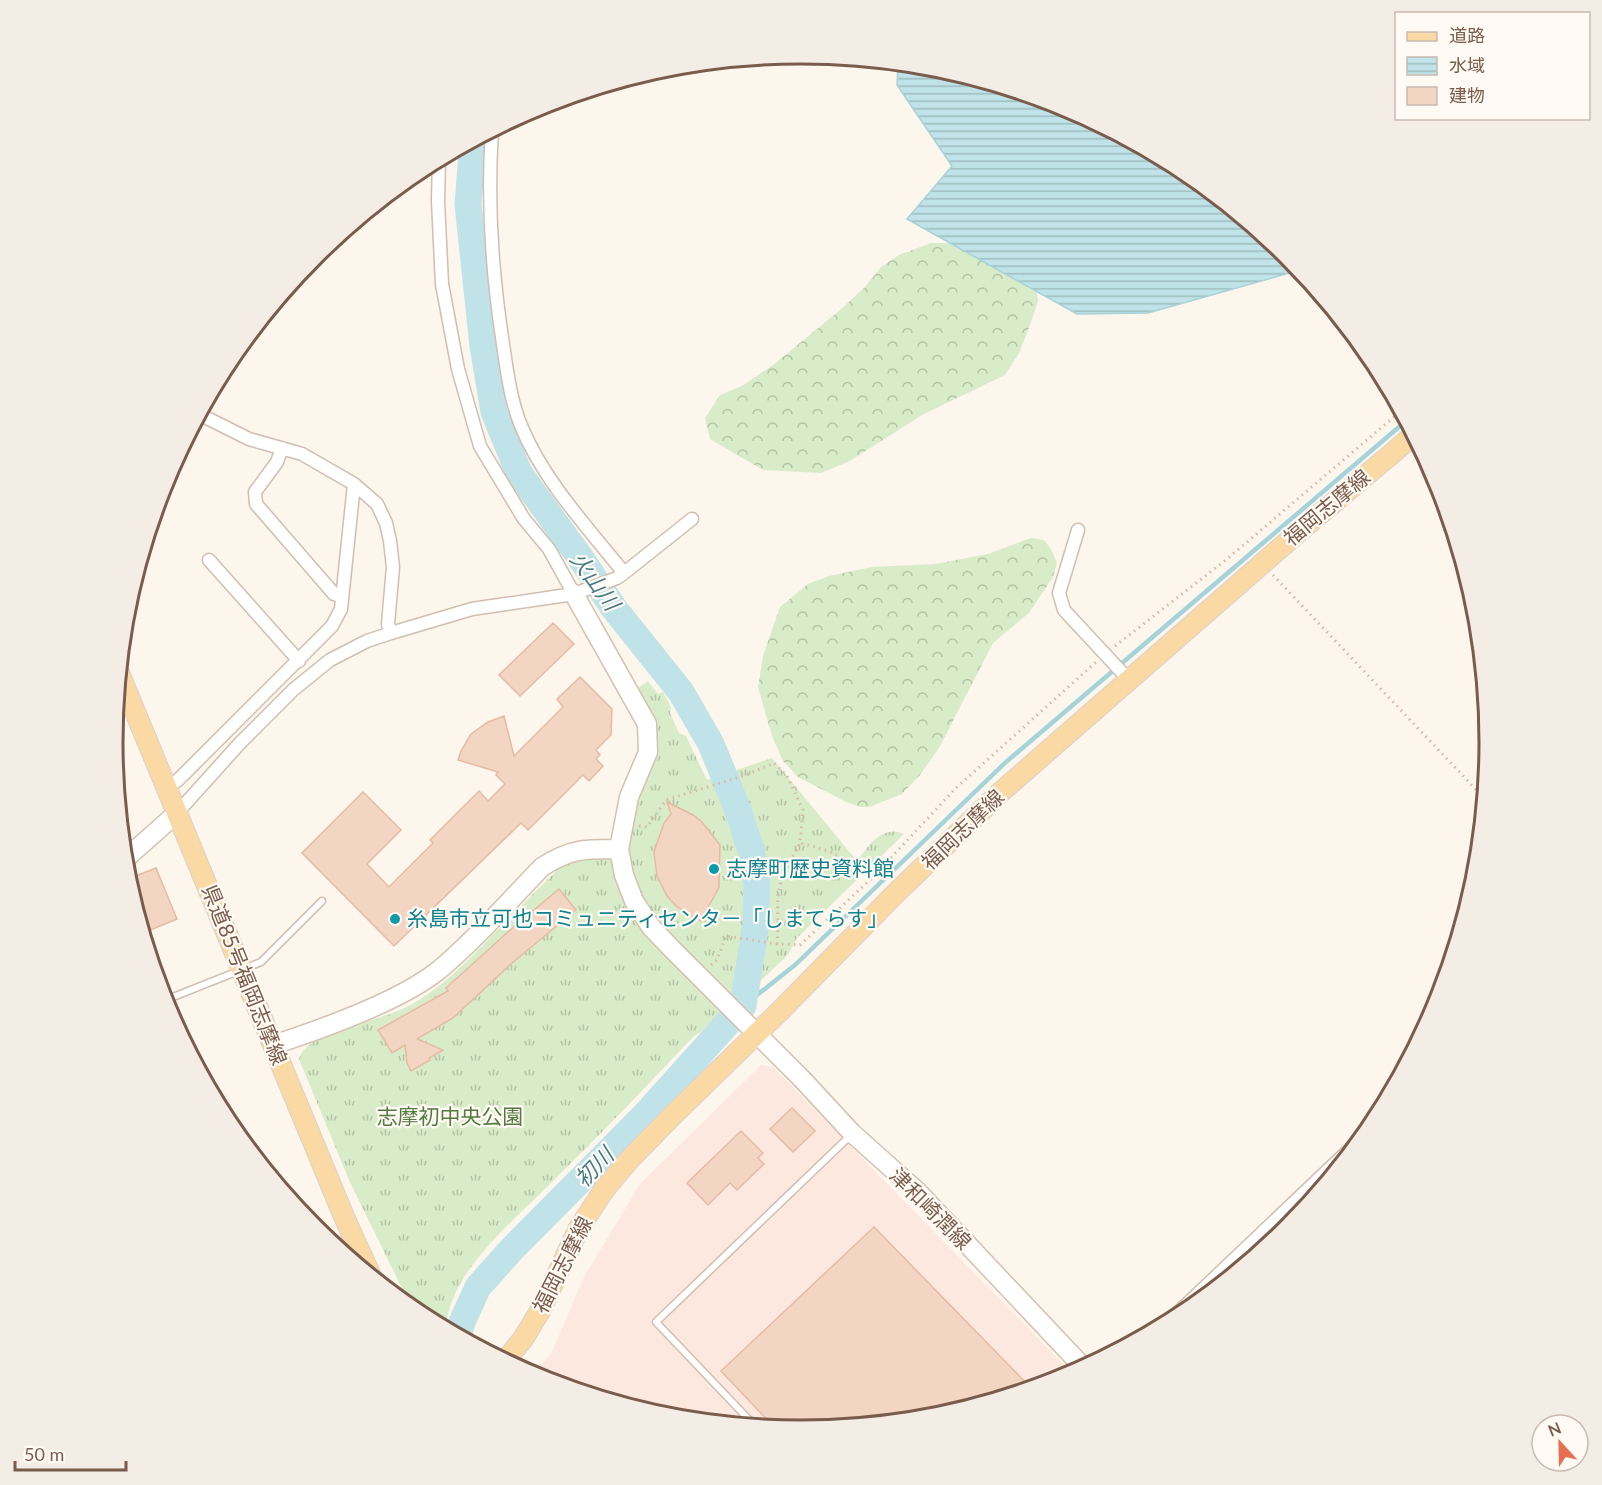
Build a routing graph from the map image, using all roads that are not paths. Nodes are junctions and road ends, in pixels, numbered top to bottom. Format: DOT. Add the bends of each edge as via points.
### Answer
graph roads {
  1 [pos="492,139"];
  2 [pos="439,170"];
  3 [pos="206,417"];
  4 [pos="1408,440"];
  5 [pos="282,448"];
  6 [pos="354,484"];
  7 [pos="692,519"];
  8 [pos="1078,530"];
  9 [pos="209,560"];
  10 [pos="621,576"];
  11 [pos="577,592"];
  12 [pos="342,597"];
  13 [pos="391,633"];
  14 [pos="299,661"];
  15 [pos="1126,677"];
  16 [pos="125,688"];
  17 [pos="166,785"];
  18 [pos="177,813"];
  19 [pos="619,849"];
  20 [pos="132,853"];
  21 [pos="322,901"];
  22 [pos="242,969"];
  23 [pos="173,997"];
  24 [pos="756,1033"];
  25 [pos="273,1045"];
  26 [pos="852,1133"];
  27 [pos="1326,1171"];
  28 [pos="363,1260"];
  29 [pos="1206,1286"];
  30 [pos="510,1355"];
  31 [pos="1078,1361"];
  32 [pos="748,1418"];
  1 -- 10 [label="street" via="489,204 495,292 521,428 543,469"];
  2 -- 11 [label="street" via="442,284 458,369 480,446 524,519"];
  3 -- 5 [label="street" via="249,439"];
  4 -- 15 [label="main road, 福岡志摩線"];
  5 -- 6 [label="street" via="302,454"];
  5 -- 12 [label="street" via="277,462 255,492 256,504 334,594"];
  6 -- 12 [label="street"];
  6 -- 13 [label="street" via="377,504 386,523 393,567 388,624"];
  7 -- 10 [label="street"];
  8 -- 15 [label="street" via="1059,593 1064,610"];
  9 -- 14 [label="street"];
  10 -- 11 [label="street"];
  11 -- 13 [label="street" via="472,609"];
  11 -- 19 [label="street" via="647,724 648,752 628,797"];
  12 -- 14 [label="street" via="332,626"];
  13 -- 18 [label="street" via="330,660 293,690"];
  14 -- 17 [label="street" via="177,782"];
  15 -- 24 [label="main road, 福岡志摩線" via="896,893"];
  16 -- 17 [label="main road, 県道85号福岡志摩線"];
  17 -- 18 [label="main road, 県道85号福岡志摩線"];
  18 -- 20 [label="street"];
  18 -- 22 [label="main road, 県道85号福岡志摩線"];
  19 -- 24 [label="street, 津和崎潤線" via="634,901 651,927"];
  19 -- 25 [label="street" via="580,849 559,856 542,867 438,970 376,1005"];
  21 -- 22 [label="lane" via="261,962"];
  22 -- 23 [label="lane"];
  22 -- 25 [label="main road, 県道85号福岡志摩線"];
  24 -- 26 [label="street, 津和崎潤線"];
  24 -- 30 [label="main road, 福岡志摩線" via="604,1190 579,1228 540,1311"];
  25 -- 28 [label="main road, 県道85号福岡志摩線"];
  26 -- 31 [label="street, 津和崎潤線" via="918,1192"];
  26 -- 32 [label="lane" via="656,1322"];
  27 -- 29 [label="street"];
}
